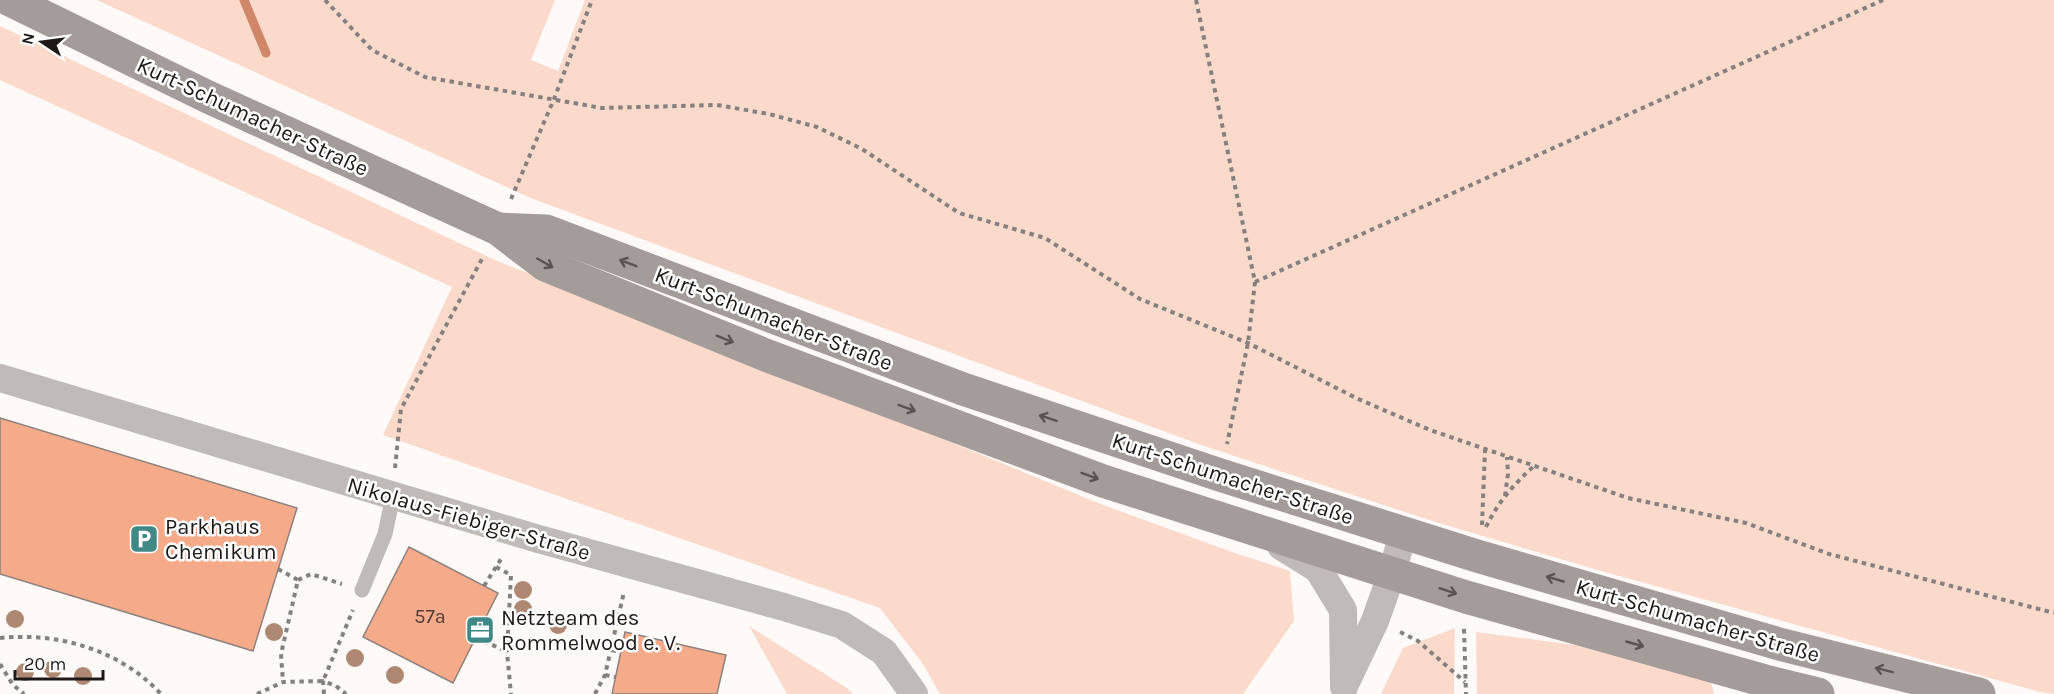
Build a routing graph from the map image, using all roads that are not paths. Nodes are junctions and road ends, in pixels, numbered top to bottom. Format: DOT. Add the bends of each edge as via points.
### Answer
graph roads {
  1 [pos="10,0"];
  2 [pos="498,229"];
  3 [pos="0,378"];
  4 [pos="393,496"];
  5 [pos="1250,527"];
  6 [pos="1403,533"];
  7 [pos="1392,573"];
  8 [pos="362,590"];
  9 [pos="1342,690"];
  10 [pos="914,694"];
  11 [pos="1818,694"];
  12 [pos="1979,694"];
  1 -- 2 [label="main road, Kurt-Schumacher-Straße" via="206,96"];
  2 -- 5 [label="main road, Kurt-Schumacher-Straße, one-way" via="545,265 768,356 1103,481"];
  6 -- 2 [label="main road, Kurt-Schumacher-Straße, one-way" via="963,389 546,231"];
  3 -- 4 [label="street, Nikolaus-Fiebiger-Straße"];
  4 -- 8 [label="lane" via="385,534"];
  4 -- 10 [label="street, Nikolaus-Fiebiger-Straße" via="842,625 884,652"];
  5 -- 7 [label="main road, Kurt-Schumacher-Straße"];
  5 -- 9 [label="street" via="1318,569 1343,610"];
  6 -- 7 [label="street"];
  12 -- 6 [label="main road, Kurt-Schumacher-Straße, one-way" via="1779,644"];
  7 -- 9 [label="street" via="1376,621"];
  7 -- 11 [label="main road, Kurt-Schumacher-Straße, one-way"];
}
